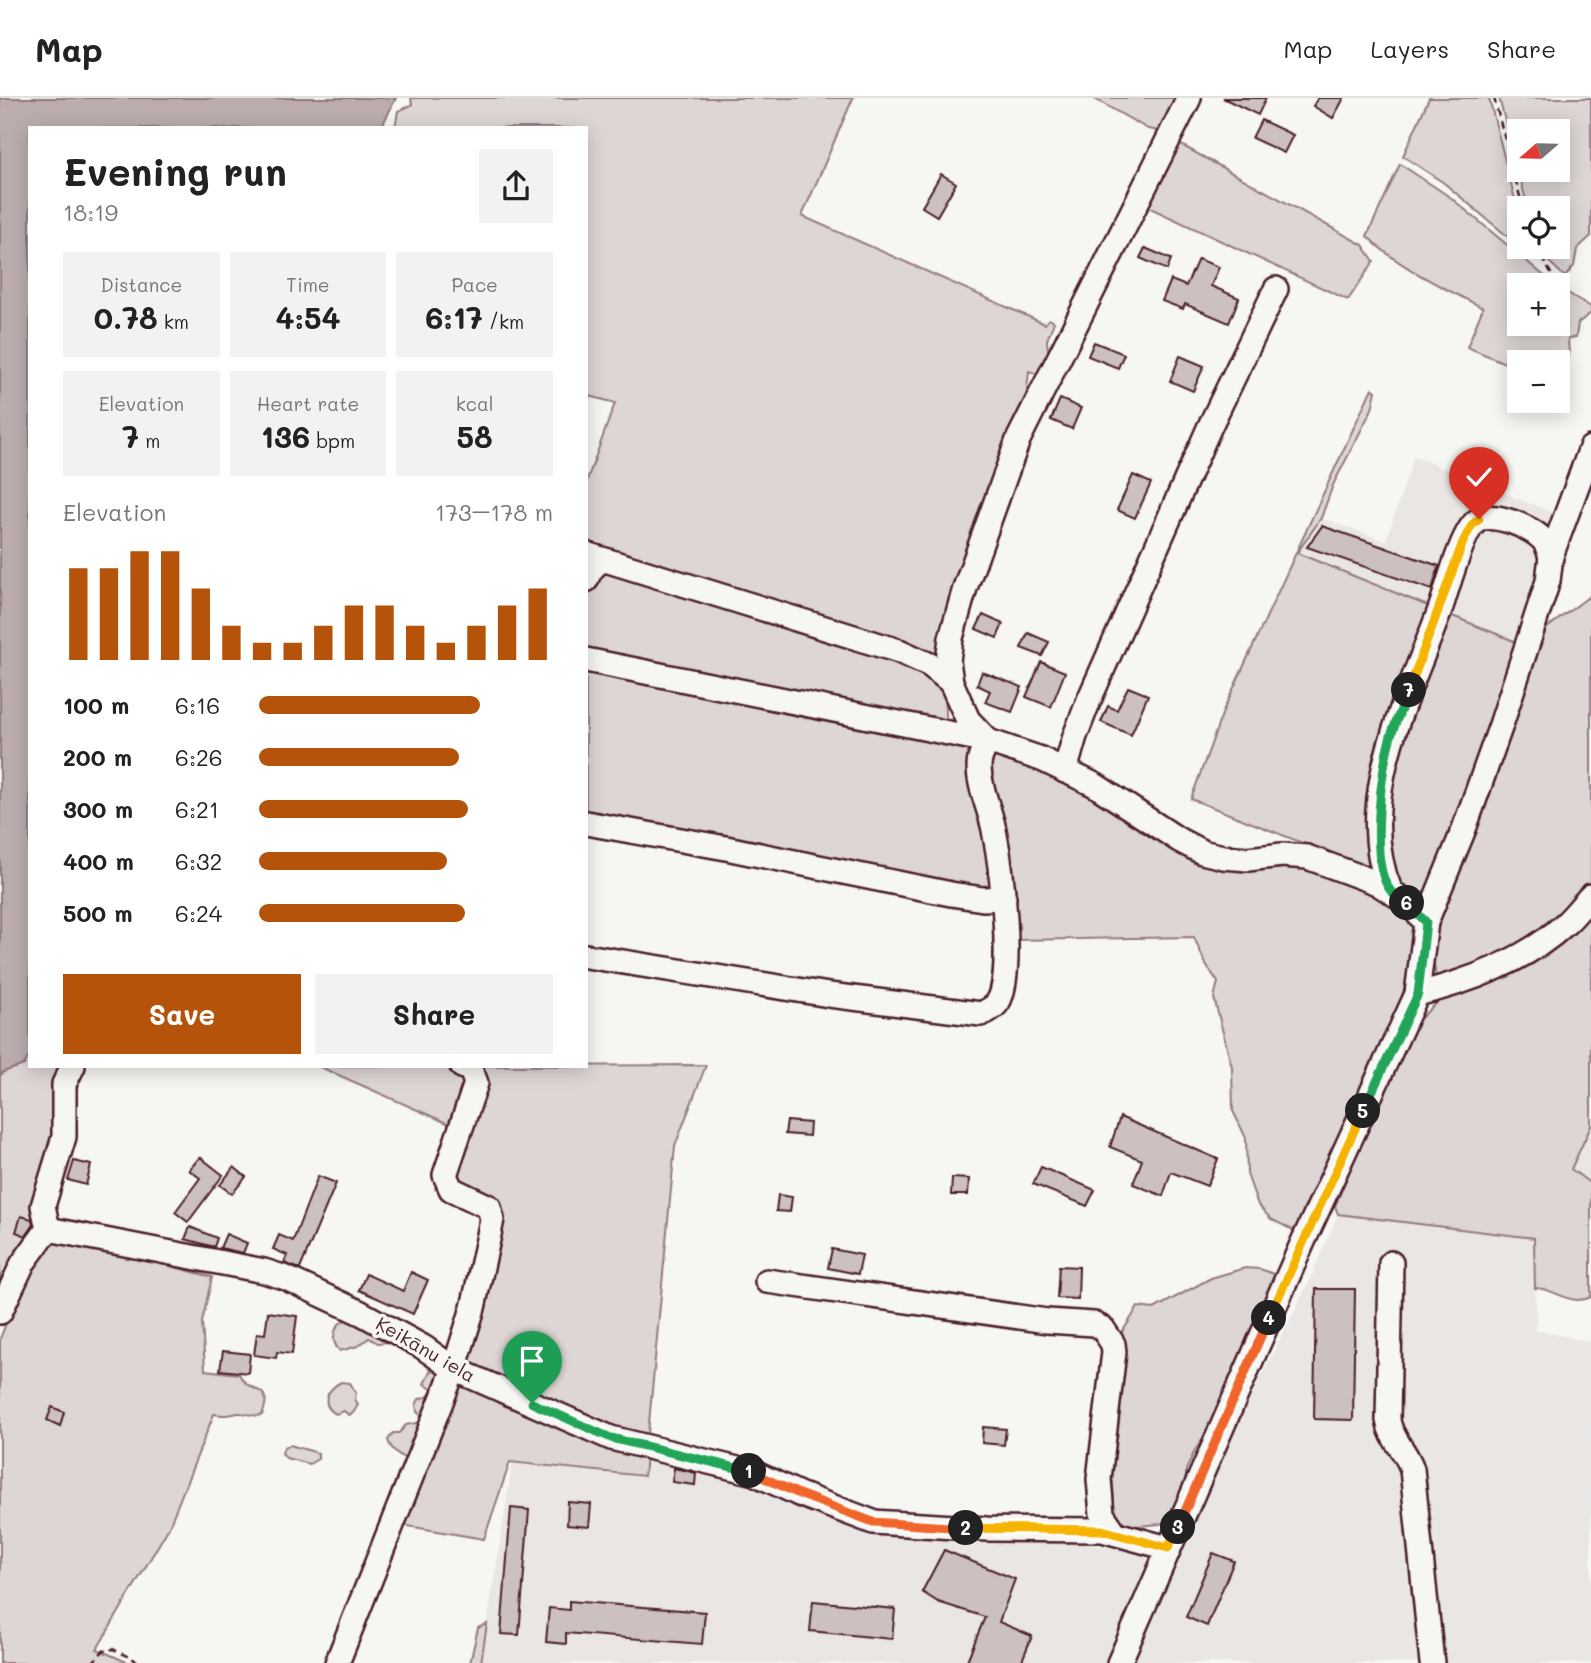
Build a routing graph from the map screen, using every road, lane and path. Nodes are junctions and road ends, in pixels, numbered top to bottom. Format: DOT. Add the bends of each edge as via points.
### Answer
graph roads {
  1 [pos="1189,98"];
  2 [pos="1494,98"];
  3 [pos="1520,196"];
  4 [pos="1276,289"];
  5 [pos="1591,448"];
  6 [pos="1551,556"];
  7 [pos="595,557"];
  8 [pos="588,575"];
  9 [pos="588,660"];
  10 [pos="951,682"];
  11 [pos="988,741"];
  12 [pos="1065,771"];
  13 [pos="588,824"];
  14 [pos="1390,890"];
  15 [pos="1591,896"];
  16 [pos="1004,898"];
  17 [pos="1426,922"];
  18 [pos="588,956"];
  19 [pos="1418,994"];
  20 [pos="72,1068"];
  21 [pos="466,1068"];
  22 [pos="48,1229"];
  23 [pos="1391,1263"];
  24 [pos="767,1281"];
  25 [pos="0,1312"];
  26 [pos="454,1369"];
  27 [pos="1115,1533"];
  28 [pos="1168,1548"];
  29 [pos="92,1663"];
  30 [pos="141,1663"];
  31 [pos="337,1663"];
  32 [pos="1119,1663"];
  33 [pos="1432,1663"];
  1 -- 10 [label="street" via="1018,440 955,626 948,661"];
  2 -- 3 [label="path"];
  4 -- 12 [label="street" via="1089,700"];
  5 -- 6 [label="street"];
  6 -- 14 [label="street" via="1543,539 1495,517 1479,519 1463,542 1391,737 1379,808 1381,870"];
  6 -- 17 [label="street" via="1548,581 1501,725"];
  7 -- 8 [label="street" via="597,563"];
  7 -- 10 [label="street" via="898,651 930,665"];
  9 -- 11 [label="street"];
  10 -- 11 [label="street" via="968,720"];
  11 -- 12 [label="street"];
  11 -- 16 [label="street" via="979,763 980,778 994,828"];
  12 -- 14 [label="street" via="1202,852 1223,858 1307,857"];
  13 -- 16 [label="street" via="951,894"];
  14 -- 17 [label="street"];
  15 -- 19 [label="street" via="1564,925 1518,957 1478,976"];
  16 -- 18 [label="street" via="1003,990 998,1003 981,1014"];
  17 -- 19 [label="street"];
  19 -- 28 [label="street"];
  20 -- 22 [label="street" via="64,1084 64,1137 43,1206"];
  21 -- 26 [label="street" via="476,1083 445,1175 451,1189 489,1206 492,1220"];
  22 -- 25 [label="street" via="23,1263"];
  22 -- 26 [label="street, Ķeikānu iela" via="286,1278 389,1327"];
  23 -- 33 [label="street" via="1388,1420 1392,1437 1412,1469"];
  24 -- 27 [label="street" via="1094,1324 1103,1329 1114,1352 1101,1447 1099,1504"];
  26 -- 27 [label="street, Ķeikānu iela" via="611,1438 754,1473 873,1522"];
  26 -- 31 [label="street"];
  27 -- 28 [label="street, Ķeikānu iela"];
  28 -- 32 [label="street"];
  29 -- 30 [label="path" via="113,1648"];
}
